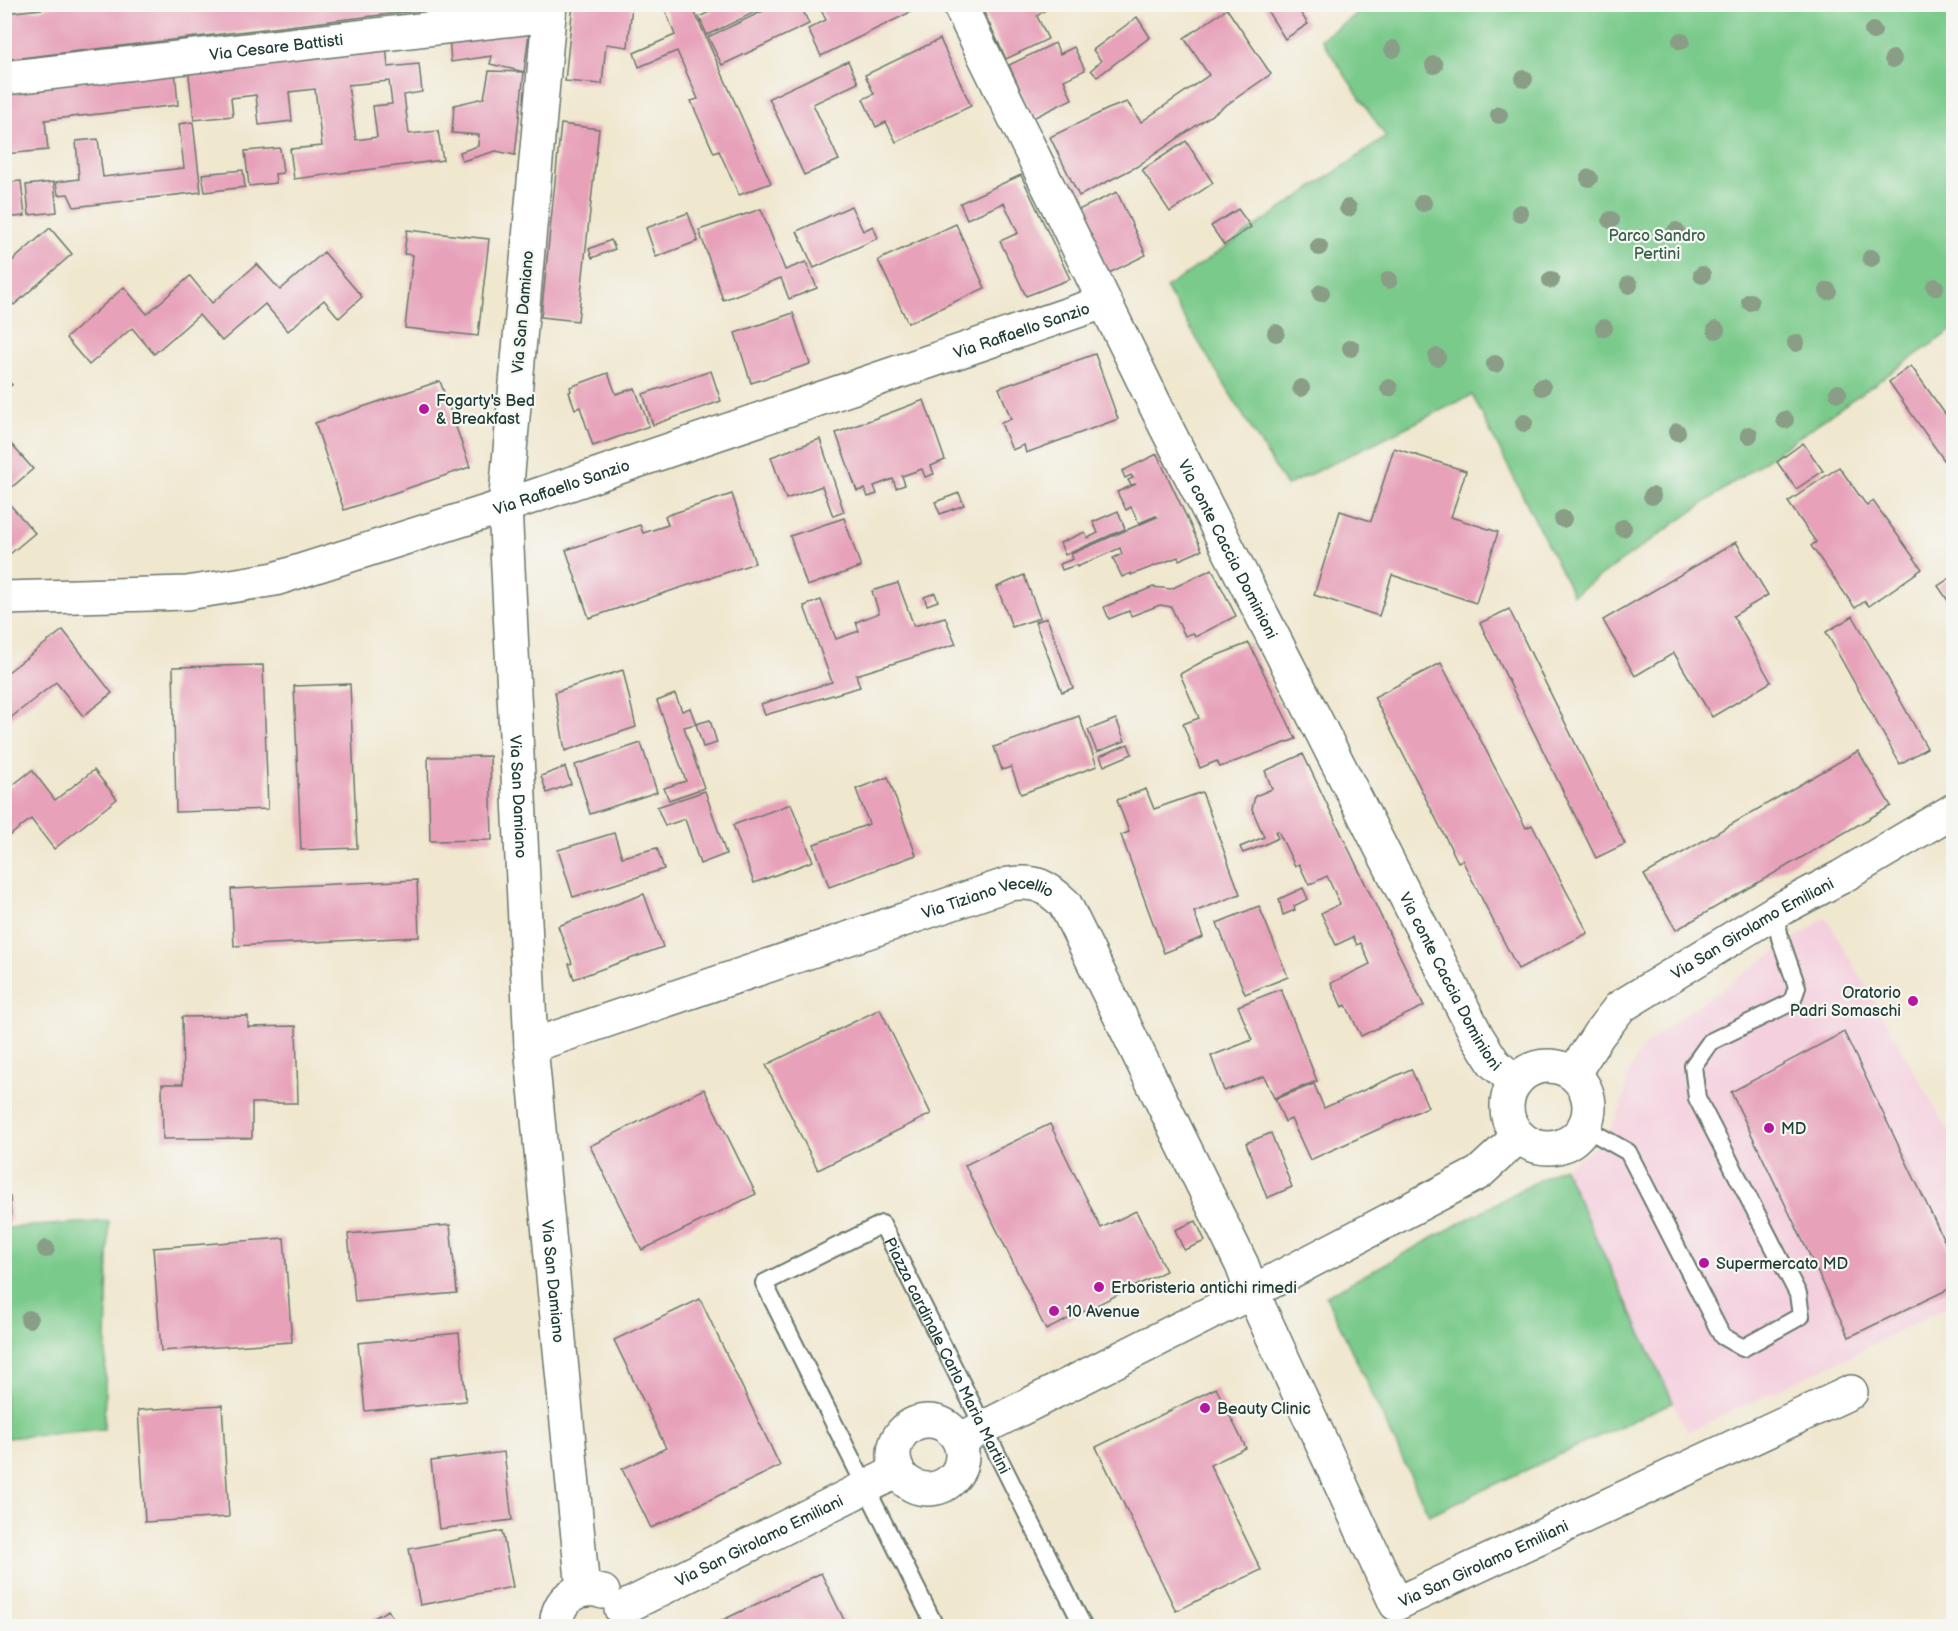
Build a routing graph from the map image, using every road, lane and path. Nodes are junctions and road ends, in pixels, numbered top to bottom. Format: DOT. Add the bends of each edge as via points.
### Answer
graph roads {
  1 [pos="960,4"];
  2 [pos="549,10"];
  3 [pos="4,78"];
  4 [pos="1104,302"];
  5 [pos="505,506"];
  6 [pos="4,598"];
  7 [pos="1953,810"];
  8 [pos="1775,912"];
  9 [pos="531,1047"];
  10 [pos="1573,1074"];
  11 [pos="1515,1082"];
  12 [pos="1585,1125"];
  13 [pos="1518,1136"];
  14 [pos="1252,1292"];
  15 [pos="1851,1392"];
  16 [pos="971,1434"];
  17 [pos="898,1471"];
  18 [pos="866,1487"];
  19 [pos="583,1590"];
  20 [pos="622,1618"];
  21 [pos="557,1626"];
  22 [pos="935,1626"];
  23 [pos="1083,1626"];
  1 -- 4 [label="street, Via conte Caccia Dominioni"];
  2 -- 3 [label="street, Via Cesare Battisti"];
  2 -- 5 [label="street, Via San Damiano"];
  4 -- 5 [label="street, Via Raffaello Sanzio"];
  4 -- 11 [label="street, Via conte Caccia Dominioni" via="1478,1036 1494,1063"];
  5 -- 6 [label="street, Via Raffaello Sanzio" via="256,583 186,593"];
  5 -- 9 [label="street, Via San Damiano"];
  7 -- 8 [label="street, Via San Girolamo Emiliani"];
  8 -- 10 [label="street, Via San Girolamo Emiliani" via="1620,1006"];
  8 -- 12 [label="lane" via="1797,987 1791,1002 1710,1042 1693,1066 1696,1098 1798,1294 1802,1316 1743,1348 1722,1336 1628,1152"];
  9 -- 14 [label="street, Via Tiziano Vecellio" via="1009,884 1040,884 1065,904"];
  9 -- 19 [label="street, Via San Damiano"];
  10 -- 11 [label="street" via="1547,1065 1529,1070"];
  10 -- 12 [label="street" via="1588,1097"];
  11 -- 13 [label="street" via="1506,1110"];
  12 -- 13 [label="street" via="1573,1140 1555,1148 1535,1146"];
  13 -- 14 [label="street" via="1479,1173"];
  14 -- 15 [label="street, Via San Girolamo Emiliani" via="1396,1604"];
  14 -- 16 [label="street"];
  16 -- 17 [label="street" via="962,1450 962,1461 944,1485 913,1485"];
  16 -- 17 [label="street" via="952,1431 934,1421 913,1424 898,1440"];
  16 -- 18 [label="lane, Piazza cardinale Carlo Maria Martini" via="882,1224 764,1283"];
  16 -- 23 [label="lane, Piazza cardinale Carlo Maria Martini"];
  17 -- 18 [label="street, Via San Girolamo Emiliani"];
  18 -- 20 [label="street, Via San Girolamo Emiliani"];
  18 -- 22 [label="lane, Piazza cardinale Carlo Maria Martini"];
  19 -- 20 [label="street" via="602,1591 611,1596"];
  19 -- 21 [label="street" via="565,1600"];
}
